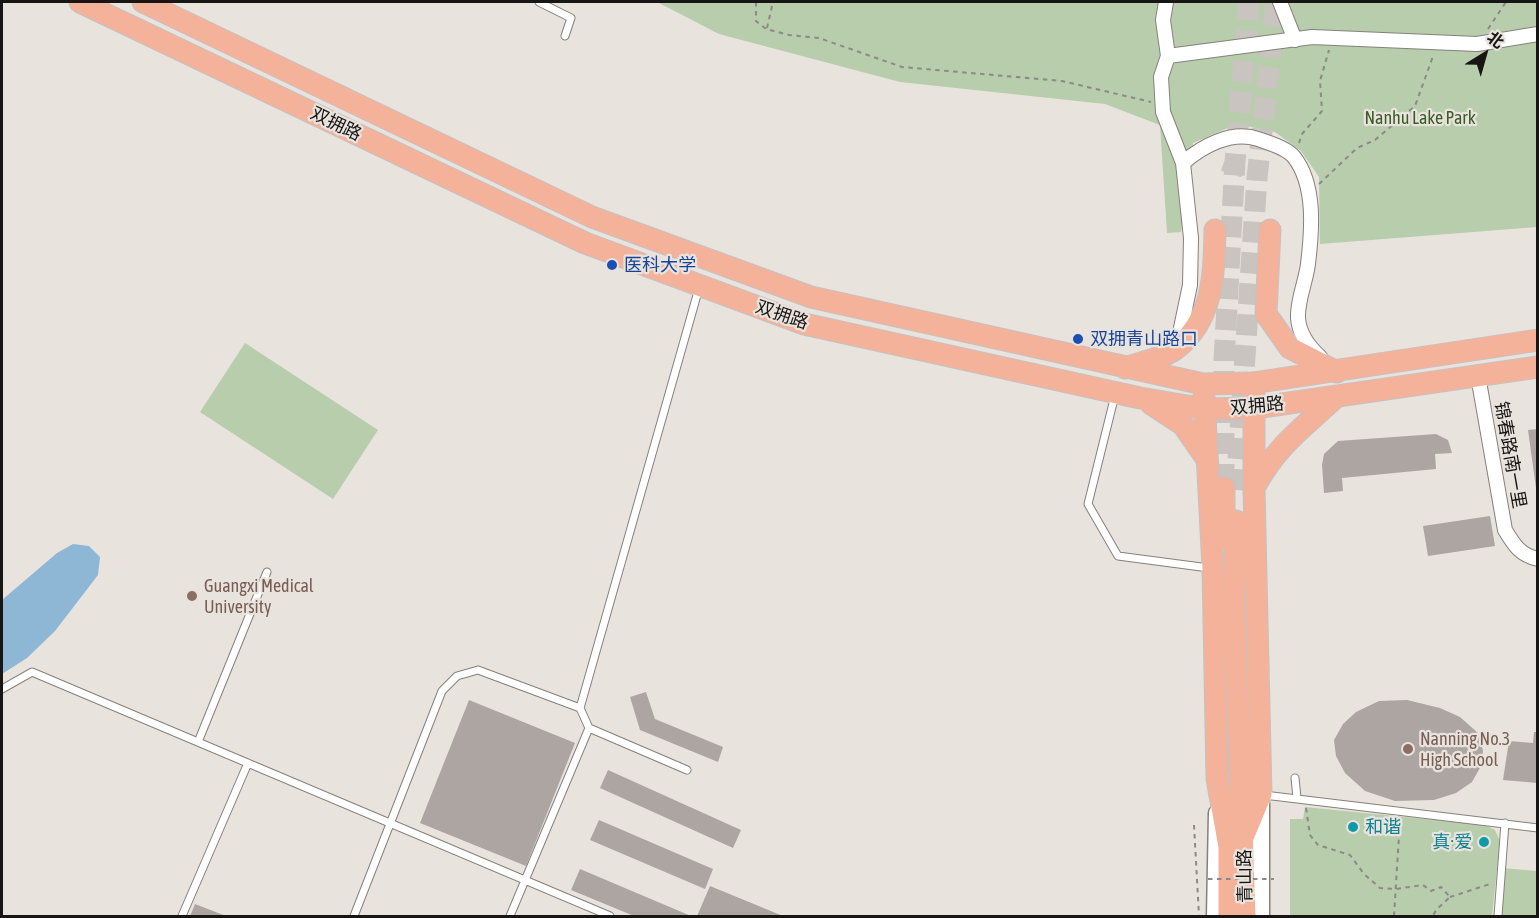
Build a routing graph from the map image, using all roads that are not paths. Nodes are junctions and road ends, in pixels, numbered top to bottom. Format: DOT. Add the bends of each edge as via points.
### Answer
graph roads {
  1 [pos="80,2"];
  2 [pos="143,2"];
  3 [pos="539,2"];
  4 [pos="1166,2"];
  5 [pos="1280,2"];
  6 [pos="1538,34"];
  7 [pos="565,36"];
  8 [pos="1295,40"];
  9 [pos="1168,56"];
  10 [pos="1183,163"];
  11 [pos="1215,230"];
  12 [pos="1270,230"];
  13 [pos="699,286"];
  14 [pos="1538,340"];
  15 [pos="1176,349"];
  16 [pos="1538,367"];
  17 [pos="1125,368"];
  18 [pos="1337,372"];
  19 [pos="1478,376"];
  20 [pos="1253,383"];
  21 [pos="1203,384"];
  22 [pos="1116,392"];
  23 [pos="1336,397"];
  24 [pos="1140,398"];
  25 [pos="1255,408"];
  26 [pos="1205,410"];
  27 [pos="1206,458"];
  28 [pos="1238,489"];
  29 [pos="1538,559"];
  30 [pos="1213,568"];
  31 [pos="267,572"];
  32 [pos="2,689"];
  33 [pos="580,708"];
  34 [pos="589,728"];
  35 [pos="198,742"];
  36 [pos="248,763"];
  37 [pos="687,770"];
  38 [pos="1295,778"];
  39 [pos="1217,779"];
  40 [pos="1261,795"];
  41 [pos="1300,799"];
  42 [pos="391,823"];
  43 [pos="1505,823"];
  44 [pos="1538,828"];
  45 [pos="1237,841"];
  46 [pos="526,881"];
  47 [pos="182,916"];
  48 [pos="354,916"];
  49 [pos="510,916"];
  50 [pos="610,916"];
  51 [pos="1215,916"];
  52 [pos="1229,916"];
  53 [pos="1245,916"];
  54 [pos="1261,916"];
  55 [pos="1498,916"];
  1 -- 13 [label="main road, 双拥路" via="585,243"];
  2 -- 17 [label="main road, 双拥路" via="592,217 811,297"];
  3 -- 7 [label="lane" via="571,18"];
  4 -- 9 [label="street" via="1163,20"];
  5 -- 8 [label="street"];
  6 -- 8 [label="street" via="1477,44"];
  8 -- 9 [label="street"];
  9 -- 10 [label="street" via="1161,77 1162,112"];
  10 -- 15 [label="street" via="1191,238 1190,273"];
  10 -- 18 [label="street" via="1199,149 1247,135 1294,156 1310,192 1308,264 1298,318 1307,345"];
  11 -- 15 [label="main road" via="1214,274 1203,319"];
  12 -- 18 [label="main road" via="1266,314 1290,348"];
  13 -- 22 [label="main road, 双拥路" via="804,324"];
  13 -- 33 [label="lane"];
  14 -- 18 [label="main road, 双拥路"];
  15 -- 17 [label="main road"];
  16 -- 19 [label="main road, 双拥路"];
  17 -- 21 [label="main road, 双拥路"];
  18 -- 20 [label="main road, 双拥路"];
  19 -- 23 [label="main road, 双拥路"];
  19 -- 29 [label="street, 锦春路南一里" via="1505,530 1525,556"];
  20 -- 21 [label="main road, 双拥路"];
  20 -- 25 [label="main road"];
  21 -- 26 [label="main road"];
  22 -- 24 [label="main road, 双拥路"];
  22 -- 30 [label="lane" via="1088,504 1118,556"];
  23 -- 25 [label="main road, 双拥路"];
  23 -- 28 [label="main road"];
  24 -- 26 [label="main road, 双拥路"];
  24 -- 27 [label="main road" via="1183,425"];
  25 -- 26 [label="main road, 双拥路"];
  25 -- 28 [label="main road"];
  26 -- 27 [label="main road"];
  27 -- 30 [label="main road"];
  28 -- 40 [label="main road"];
  28 -- 45 [label="main road"];
  30 -- 39 [label="main road"];
  31 -- 35 [label="lane"];
  32 -- 35 [label="lane" via="32,672"];
  33 -- 34 [label="lane"];
  33 -- 42 [label="lane" via="478,670 457,676 442,691"];
  34 -- 37 [label="lane"];
  34 -- 46 [label="lane"];
  35 -- 36 [label="lane"];
  36 -- 42 [label="lane"];
  36 -- 47 [label="lane"];
  38 -- 41 [label="lane"];
  39 -- 45 [label="main road"];
  39 -- 51 [label="street"];
  40 -- 41 [label="lane"];
  40 -- 45 [label="main road"];
  40 -- 54 [label="street"];
  41 -- 43 [label="lane"];
  42 -- 46 [label="lane"];
  42 -- 48 [label="lane"];
  43 -- 44 [label="lane"];
  43 -- 55 [label="lane"];
  45 -- 52 [label="main road, 青山路"];
  45 -- 53 [label="main road, 青山路"];
  46 -- 49 [label="lane"];
  46 -- 50 [label="lane"];
}
